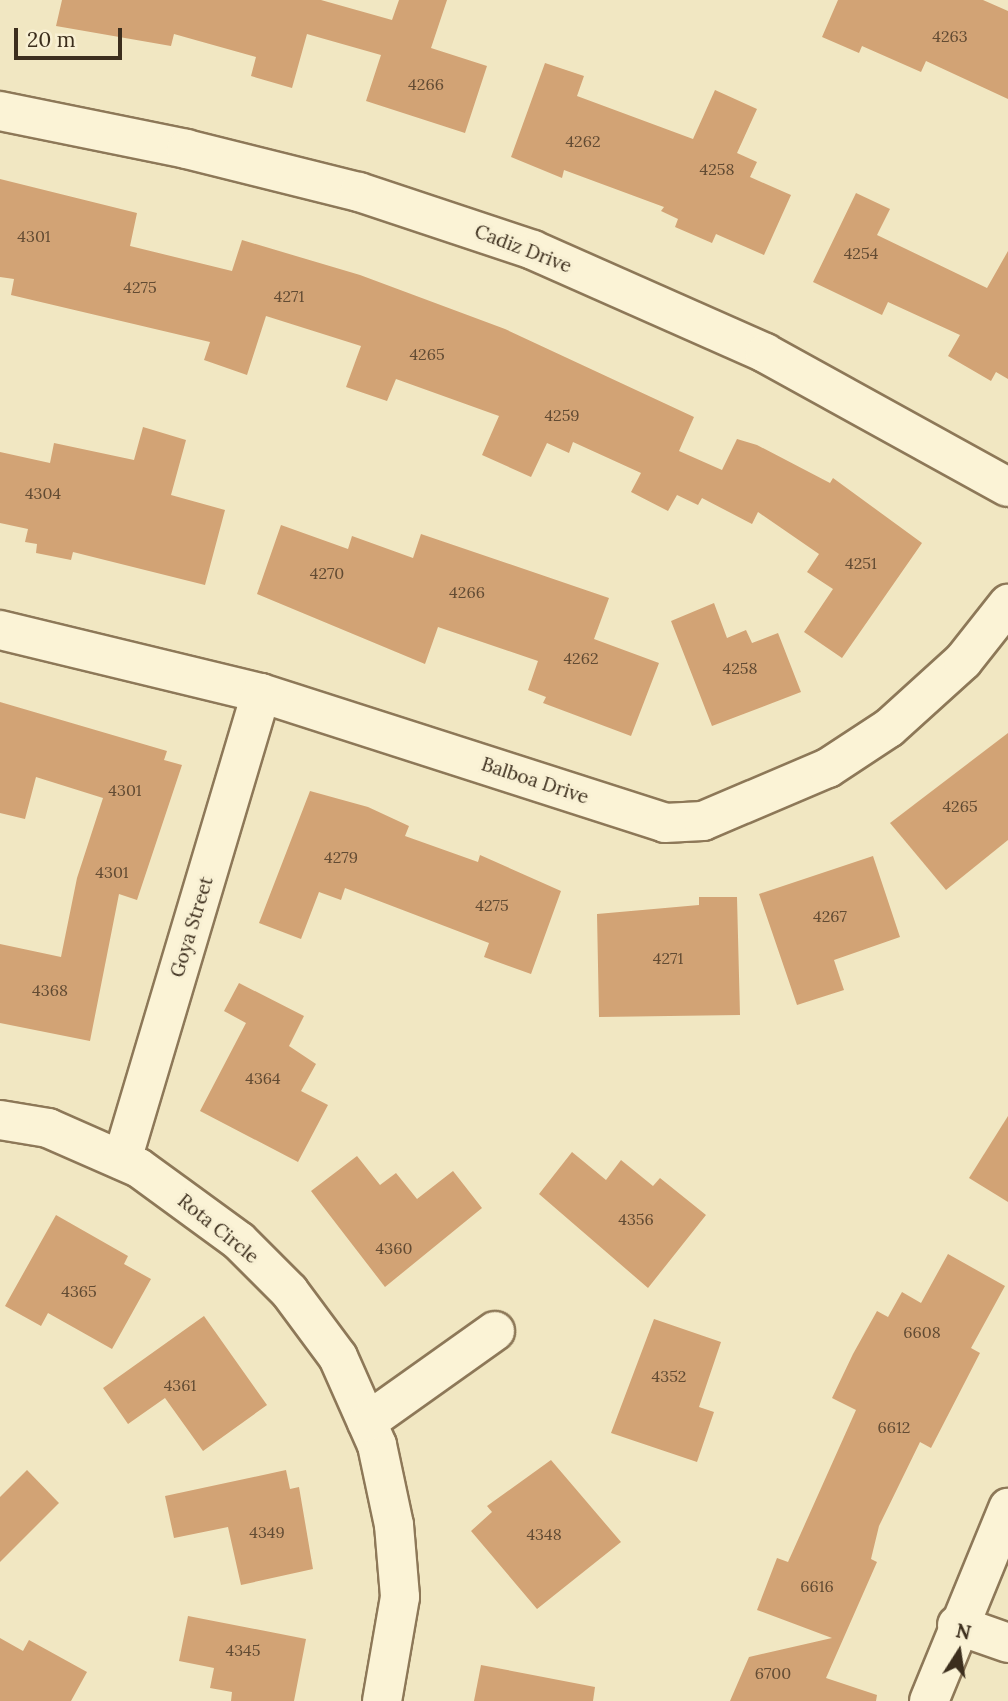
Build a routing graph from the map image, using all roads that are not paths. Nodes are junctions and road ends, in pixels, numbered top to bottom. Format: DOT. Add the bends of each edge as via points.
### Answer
graph roads {
  1 [pos="0,111"];
  2 [pos="1008,487"];
  3 [pos="1008,604"];
  4 [pos="0,630"];
  5 [pos="261,693"];
  6 [pos="0,1120"];
  7 [pos="122,1160"];
  8 [pos="495,1331"];
  9 [pos="367,1422"];
  10 [pos="1008,1508"];
  11 [pos="957,1625"];
  12 [pos="1008,1643"];
  13 [pos="382,1701"];
  14 [pos="929,1701"];
  1 -- 2 [label="street, Cadiz Drive" via="186,149 359,192 533,250 765,353"];
  3 -- 5 [label="street, Balboa Drive" via="963,661 889,728 828,768 703,821 665,823"];
  4 -- 5 [label="street, Balboa Drive"];
  5 -- 7 [label="street, Goya Street"];
  6 -- 7 [label="street, Rota Circle" via="48,1128"];
  7 -- 9 [label="street, Rota Circle" via="239,1241 289,1291 338,1357"];
  8 -- 9 [label="street"];
  9 -- 13 [label="street, Rota Circle" via="394,1525 400,1597"];
  10 -- 11 [label="street"];
  11 -- 12 [label="street"];
  11 -- 14 [label="street"];
}
